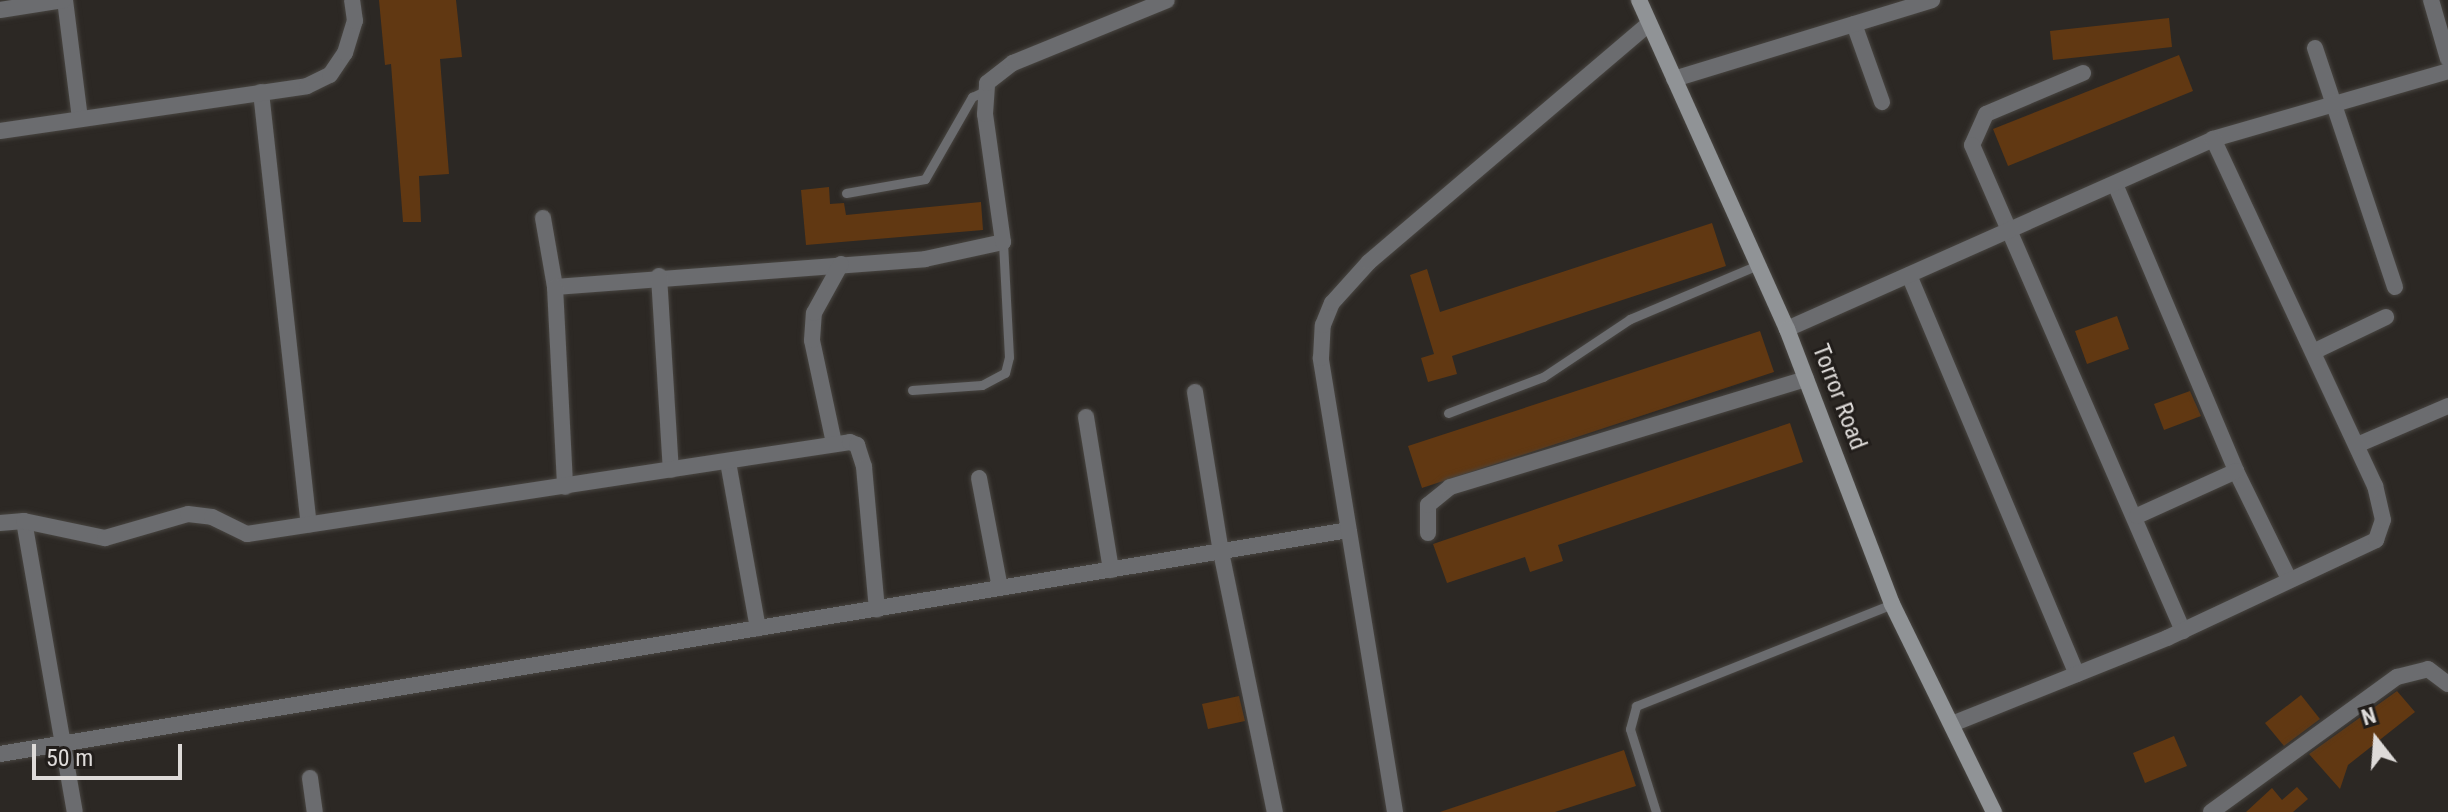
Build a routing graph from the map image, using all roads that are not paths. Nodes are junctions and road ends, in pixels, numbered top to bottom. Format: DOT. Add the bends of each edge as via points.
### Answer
graph roads {
  1 [pos="64,0"];
  2 [pos="352,0"];
  3 [pos="1167,0"];
  4 [pos="1639,0"];
  5 [pos="1932,0"];
  6 [pos="2431,0"];
  7 [pos="0,10"];
  8 [pos="1649,24"];
  9 [pos="1854,24"];
  10 [pos="2315,48"];
  11 [pos="2448,59"];
  12 [pos="2448,71"];
  13 [pos="2083,73"];
  14 [pos="1674,79"];
  15 [pos="985,91"];
  16 [pos="261,92"];
  17 [pos="1882,102"];
  18 [pos="2332,104"];
  19 [pos="80,119"];
  20 [pos="0,131"];
  21 [pos="2213,139"];
  22 [pos="2115,184"];
  23 [pos="846,193"];
  24 [pos="543,218"];
  25 [pos="2011,229"];
  26 [pos="1003,242"];
  27 [pos="841,264"];
  28 [pos="1758,265"];
  29 [pos="1909,275"];
  30 [pos="659,276"];
  31 [pos="555,287"];
  32 [pos="2395,287"];
  33 [pos="2386,317"];
  34 [pos="1787,329"];
  35 [pos="2313,352"];
  36 [pos="1806,379"];
  37 [pos="912,390"];
  38 [pos="1195,392"];
  39 [pos="2448,406"];
  40 [pos="1448,413"];
  41 [pos="1086,417"];
  42 [pos="834,443"];
  43 [pos="2357,445"];
  44 [pos="728,462"];
  45 [pos="671,470"];
  46 [pos="2236,471"];
  47 [pos="979,478"];
  48 [pos="565,487"];
  49 [pos="2137,516"];
  50 [pos="24,521"];
  51 [pos="0,523"];
  52 [pos="309,524"];
  53 [pos="1349,530"];
  54 [pos="1428,533"];
  55 [pos="1221,552"];
  56 [pos="1111,570"];
  57 [pos="2289,579"];
  58 [pos="1000,588"];
  59 [pos="1892,604"];
  60 [pos="877,609"];
  61 [pos="758,628"];
  62 [pos="2183,631"];
  63 [pos="2077,674"];
  64 [pos="2448,684"];
  65 [pos="1952,724"];
  66 [pos="63,744"];
  67 [pos="0,754"];
  68 [pos="310,778"];
  69 [pos="75,812"];
  70 [pos="315,812"];
  71 [pos="1275,812"];
  72 [pos="1395,812"];
  73 [pos="1656,812"];
  74 [pos="1994,812"];
  75 [pos="2211,812"];
  1 -- 7 [label="street"];
  1 -- 19 [label="street"];
  2 -- 16 [label="street" via="355,21 349,43 330,75 307,86"];
  3 -- 15 [label="street" via="1013,63 995,72"];
  4 -- 8 [label="street, Torror Road"];
  5 -- 9 [label="street"];
  6 -- 11 [label="street"];
  8 -- 14 [label="street, Torror Road"];
  8 -- 53 [label="street" via="1369,262 1332,303 1323,325 1321,358"];
  9 -- 14 [label="street"];
  9 -- 17 [label="street"];
  10 -- 18 [label="street"];
  12 -- 18 [label="street"];
  13 -- 25 [label="street" via="1986,114 1976,130 1977,160"];
  14 -- 28 [label="street, Torror Road"];
  15 -- 23 [label="lane" via="964,109 925,179"];
  15 -- 26 [label="street"];
  16 -- 19 [label="street"];
  16 -- 52 [label="street"];
  18 -- 21 [label="street"];
  18 -- 32 [label="street"];
  19 -- 20 [label="street"];
  21 -- 22 [label="street"];
  21 -- 35 [label="street"];
  22 -- 25 [label="street"];
  22 -- 46 [label="street"];
  24 -- 31 [label="street"];
  25 -- 29 [label="street"];
  25 -- 49 [label="street"];
  26 -- 27 [label="street" via="925,259"];
  26 -- 37 [label="lane" via="1009,357 1005,373 982,385"];
  27 -- 30 [label="street"];
  27 -- 42 [label="street" via="814,313 812,340"];
  28 -- 34 [label="street, Torror Road"];
  28 -- 40 [label="lane" via="1630,319 1543,377"];
  29 -- 34 [label="street"];
  29 -- 63 [label="street"];
  30 -- 31 [label="street"];
  30 -- 45 [label="street"];
  31 -- 48 [label="street"];
  33 -- 35 [label="street"];
  34 -- 36 [label="street, Torror Road"];
  35 -- 43 [label="street"];
  36 -- 54 [label="street" via="1450,487 1435,494 1428,505"];
  36 -- 59 [label="street, Torror Road"];
  38 -- 55 [label="street"];
  39 -- 43 [label="street"];
  41 -- 56 [label="street"];
  42 -- 44 [label="street"];
  42 -- 60 [label="street" via="850,442 861,453"];
  43 -- 57 [label="street" via="2383,520 2376,540"];
  44 -- 45 [label="street"];
  44 -- 61 [label="street"];
  45 -- 48 [label="street"];
  46 -- 49 [label="street"];
  46 -- 57 [label="street"];
  47 -- 58 [label="street"];
  48 -- 52 [label="street"];
  49 -- 62 [label="street"];
  50 -- 51 [label="street"];
  50 -- 52 [label="street" via="105,538 188,514 212,517 247,534"];
  50 -- 66 [label="street"];
  53 -- 55 [label="street"];
  53 -- 72 [label="street"];
  55 -- 56 [label="street"];
  55 -- 71 [label="street"];
  56 -- 58 [label="street"];
  57 -- 62 [label="street"];
  58 -- 60 [label="street"];
  59 -- 65 [label="street, Torror Road"];
  59 -- 73 [label="lane" via="1636,706 1630,729"];
  60 -- 61 [label="street"];
  61 -- 66 [label="street"];
  62 -- 63 [label="street"];
  63 -- 65 [label="street"];
  64 -- 75 [label="street" via="2428,669 2397,677"];
  65 -- 74 [label="street, Torror Road"];
  66 -- 67 [label="street"];
  66 -- 69 [label="street"];
  68 -- 70 [label="street"];
}
